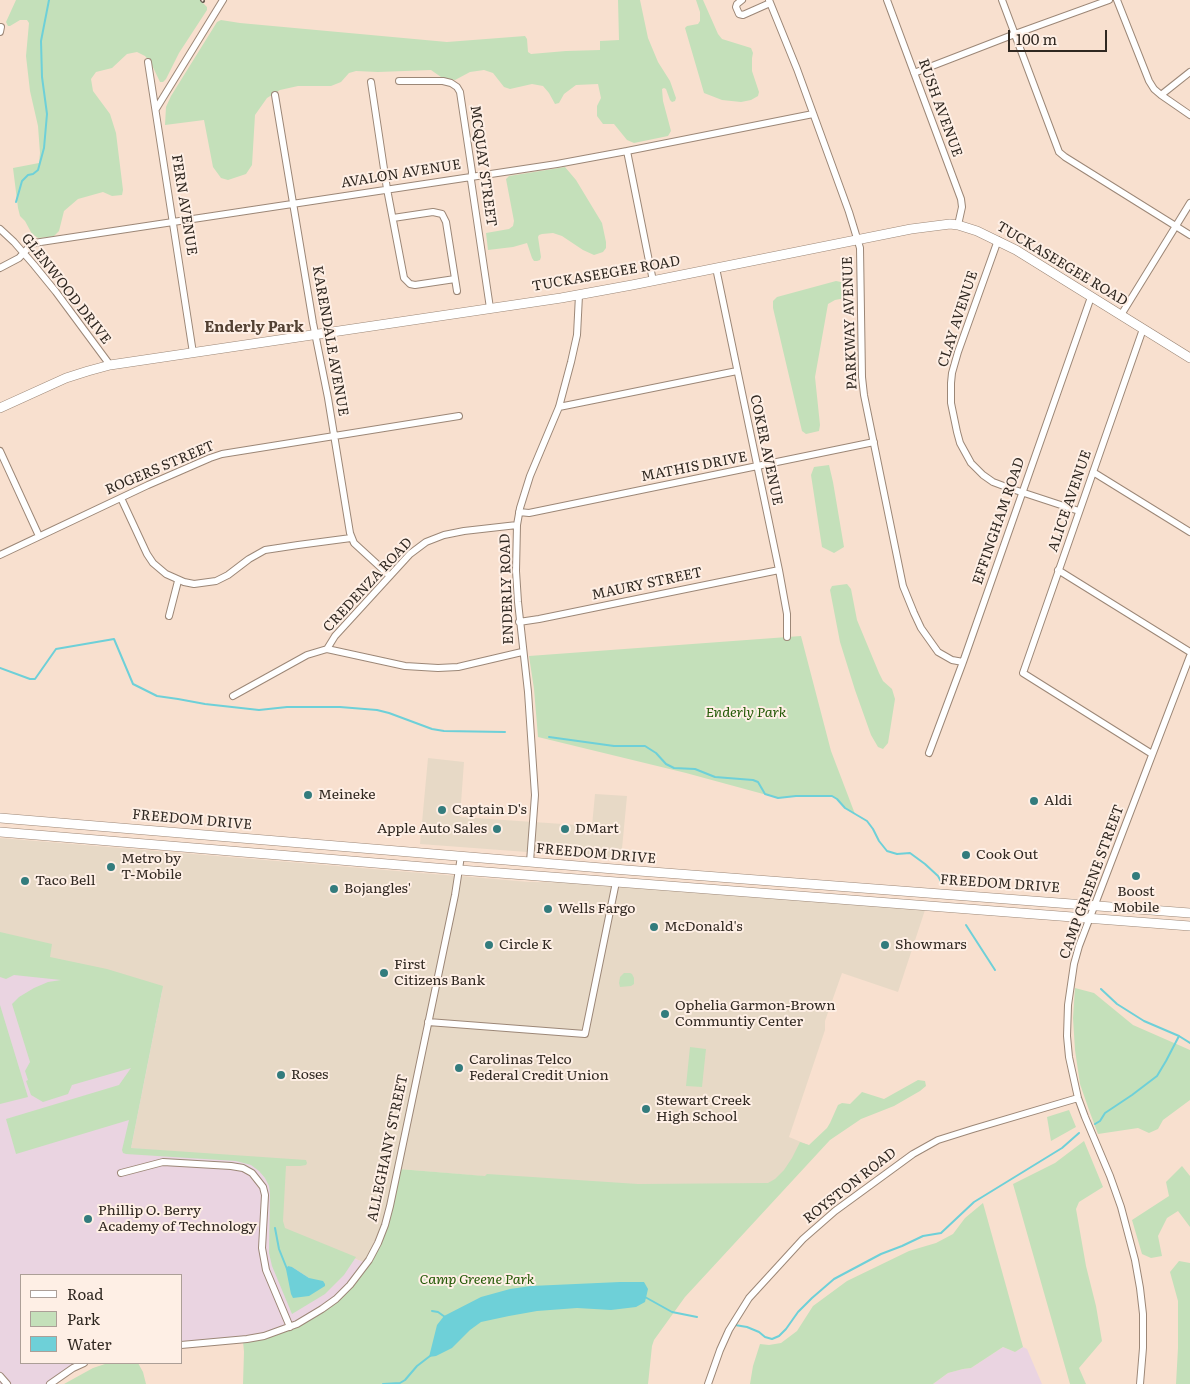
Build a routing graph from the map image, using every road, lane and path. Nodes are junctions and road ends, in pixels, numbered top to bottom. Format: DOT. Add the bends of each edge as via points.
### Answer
graph roads {
  1 [pos="223,0"];
  2 [pos="742,0"];
  3 [pos="887,0"];
  4 [pos="1002,0"];
  5 [pos="1109,0"];
  6 [pos="1117,0"];
  7 [pos="769,1"];
  8 [pos="1015,34"];
  9 [pos="148,62"];
  10 [pos="1190,72"];
  11 [pos="914,73"];
  12 [pos="399,81"];
  13 [pos="372,82"];
  14 [pos="275,94"];
  15 [pos="1161,95"];
  16 [pos="156,109"];
  17 [pos="813,114"];
  18 [pos="1190,115"];
  19 [pos="627,151"];
  20 [pos="472,176"];
  21 [pos="387,189"];
  22 [pos="293,203"];
  23 [pos="1190,203"];
  24 [pos="393,218"];
  25 [pos="174,222"];
  26 [pos="958,225"];
  27 [pos="1176,226"];
  28 [pos="0,229"];
  29 [pos="1190,235"];
  30 [pos="857,239"];
  31 [pos="998,240"];
  32 [pos="24,253"];
  33 [pos="0,268"];
  34 [pos="716,268"];
  35 [pos="454,279"];
  36 [pos="653,281"];
  37 [pos="457,291"];
  38 [pos="579,295"];
  39 [pos="1091,297"];
  40 [pos="490,308"];
  41 [pos="1120,315"];
  42 [pos="1143,328"];
  43 [pos="315,334"];
  44 [pos="193,353"];
  45 [pos="1190,358"];
  46 [pos="110,365"];
  47 [pos="737,371"];
  48 [pos="559,407"];
  49 [pos="0,408"];
  50 [pos="459,416"];
  51 [pos="334,436"];
  52 [pos="874,442"];
  53 [pos="0,451"];
  54 [pos="758,467"];
  55 [pos="1093,472"];
  56 [pos="1022,492"];
  57 [pos="121,498"];
  58 [pos="1079,511"];
  59 [pos="519,512"];
  60 [pos="517,525"];
  61 [pos="1190,532"];
  62 [pos="39,536"];
  63 [pos="351,538"];
  64 [pos="0,554"];
  65 [pos="778,570"];
  66 [pos="1058,570"];
  67 [pos="390,576"];
  68 [pos="178,581"];
  69 [pos="168,616"];
  70 [pos="520,622"];
  71 [pos="787,638"];
  72 [pos="327,649"];
  73 [pos="522,652"];
  74 [pos="1190,654"];
  75 [pos="963,662"];
  76 [pos="232,696"];
  77 [pos="929,753"];
  78 [pos="1152,754"];
  79 [pos="0,818"];
  80 [pos="0,832"];
  81 [pos="201,834"];
  82 [pos="199,848"];
  83 [pos="461,856"];
  84 [pos="530,862"];
  85 [pos="460,870"];
  86 [pos="686,874"];
  87 [pos="616,882"];
  88 [pos="860,887"];
  89 [pos="810,897"];
  90 [pos="1095,906"];
  91 [pos="1190,912"];
  92 [pos="1090,919"];
  93 [pos="1190,926"];
  94 [pos="428,1022"];
  95 [pos="1078,1098"];
  96 [pos="121,1174"];
  97 [pos="290,1327"];
  98 [pos="182,1345"];
  99 [pos="82,1364"];
  100 [pos="0,1376"];
  101 [pos="7,1384"];
  102 [pos="50,1384"];
  103 [pos="708,1384"];
  104 [pos="1140,1384"];
  1 -- 16 [label="street"];
  2 -- 7 [label="street" via="736,7 743,15"];
  3 -- 11 [label="street, RUSH AVENUE"];
  4 -- 8 [label="street"];
  5 -- 8 [label="street"];
  6 -- 15 [label="street" via="1149,81"];
  7 -- 17 [label="street, PARKWAY AVENUE"];
  8 -- 11 [label="street"];
  8 -- 27 [label="street" via="1059,152"];
  9 -- 16 [label="street, FERN AVENUE"];
  10 -- 15 [label="street"];
  11 -- 26 [label="street, RUSH AVENUE" via="961,199"];
  12 -- 20 [label="street, MCQUAY STREET" via="443,81 457,87"];
  13 -- 21 [label="street"];
  14 -- 22 [label="street, KARENDALE AVENUE"];
  15 -- 18 [label="street"];
  16 -- 25 [label="street, FERN AVENUE"];
  17 -- 19 [label="street, AVALON AVENUE"];
  17 -- 30 [label="street, PARKWAY AVENUE"];
  19 -- 20 [label="street, AVALON AVENUE"];
  19 -- 36 [label="street"];
  20 -- 21 [label="street, AVALON AVENUE"];
  20 -- 40 [label="street, MCQUAY STREET"];
  21 -- 22 [label="street, AVALON AVENUE"];
  21 -- 24 [label="street"];
  22 -- 25 [label="street, AVALON AVENUE"];
  22 -- 43 [label="street, KARENDALE AVENUE"];
  23 -- 27 [label="street"];
  24 -- 35 [label="street" via="402,274 407,282 415,285"];
  24 -- 35 [label="street" via="433,212 442,214"];
  25 -- 32 [label="street, AVALON AVENUE" via="34,243"];
  25 -- 44 [label="street, FERN AVENUE"];
  26 -- 30 [label="main road, TUCKASEEGEE ROAD"];
  26 -- 31 [label="main road, TUCKASEEGEE ROAD"];
  27 -- 29 [label="street"];
  27 -- 41 [label="street"];
  28 -- 32 [label="street, GLENWOOD DRIVE"];
  30 -- 34 [label="main road, TUCKASEEGEE ROAD"];
  30 -- 52 [label="street, PARKWAY AVENUE" via="860,252 862,377"];
  31 -- 39 [label="main road, TUCKASEEGEE ROAD"];
  31 -- 56 [label="street, CLAY AVENUE" via="958,352 951,383 951,403 960,443 971,463 993,482"];
  32 -- 33 [label="street, AVALON AVENUE"];
  32 -- 46 [label="street, GLENWOOD DRIVE"];
  34 -- 36 [label="main road, TUCKASEEGEE ROAD"];
  34 -- 47 [label="street, COKER AVENUE"];
  35 -- 37 [label="street"];
  36 -- 38 [label="main road, TUCKASEEGEE ROAD"];
  38 -- 40 [label="main road, TUCKASEEGEE ROAD"];
  38 -- 48 [label="street, ENDERLY ROAD" via="577,335"];
  39 -- 41 [label="main road, TUCKASEEGEE ROAD"];
  39 -- 56 [label="street, EFFINGHAM ROAD"];
  40 -- 43 [label="main road, TUCKASEEGEE ROAD"];
  41 -- 42 [label="main road, TUCKASEEGEE ROAD"];
  42 -- 45 [label="main road, TUCKASEEGEE ROAD"];
  42 -- 55 [label="street, ALICE AVENUE"];
  43 -- 44 [label="main road, TUCKASEEGEE ROAD"];
  43 -- 51 [label="street, KARENDALE AVENUE"];
  44 -- 46 [label="main road, TUCKASEEGEE ROAD"];
  46 -- 49 [label="main road, TUCKASEEGEE ROAD" via="66,378"];
  47 -- 48 [label="street"];
  47 -- 54 [label="street, COKER AVENUE"];
  48 -- 59 [label="street, ENDERLY ROAD" via="530,476"];
  50 -- 51 [label="street, ROGERS STREET"];
  51 -- 57 [label="street, ROGERS STREET" via="222,454"];
  51 -- 63 [label="street, KARENDALE AVENUE"];
  52 -- 54 [label="street, MATHIS DRIVE"];
  52 -- 75 [label="street, PARKWAY AVENUE" via="903,586 914,613 938,652"];
  53 -- 62 [label="street"];
  54 -- 59 [label="street, MATHIS DRIVE" via="529,513"];
  54 -- 65 [label="street, COKER AVENUE"];
  55 -- 58 [label="street, ALICE AVENUE"];
  55 -- 61 [label="street"];
  56 -- 58 [label="street, CLAY AVENUE"];
  56 -- 75 [label="street, EFFINGHAM ROAD"];
  57 -- 62 [label="street, ROGERS STREET"];
  57 -- 68 [label="street" via="146,554 162,571"];
  58 -- 66 [label="street, ALICE AVENUE"];
  59 -- 60 [label="street, ENDERLY ROAD"];
  60 -- 67 [label="street, CREDENZA ROAD" via="434,538 410,554"];
  60 -- 70 [label="street, ENDERLY ROAD"];
  62 -- 64 [label="street, ROGERS STREET"];
  63 -- 67 [label="street"];
  63 -- 68 [label="street" via="265,550 223,578 194,584"];
  65 -- 70 [label="street, MAURY STREET"];
  65 -- 71 [label="street, COKER AVENUE" via="787,614"];
  66 -- 74 [label="street"];
  66 -- 78 [label="street, ALICE AVENUE" via="1023,673"];
  67 -- 72 [label="street, CREDENZA ROAD"];
  68 -- 69 [label="street"];
  70 -- 73 [label="street, ENDERLY ROAD"];
  72 -- 73 [label="street" via="404,666 438,668"];
  72 -- 76 [label="street" via="307,655"];
  73 -- 84 [label="street, ENDERLY ROAD" via="535,795"];
  74 -- 78 [label="street, CAMP GREENE STREET"];
  75 -- 77 [label="street, EFFINGHAM ROAD"];
  78 -- 90 [label="street, CAMP GREENE STREET"];
  79 -- 81 [label="main road, FREEDOM DRIVE"];
  80 -- 82 [label="main road, FREEDOM DRIVE"];
  81 -- 82 [label="main road"];
  81 -- 83 [label="main road, FREEDOM DRIVE"];
  82 -- 85 [label="main road, FREEDOM DRIVE"];
  83 -- 84 [label="main road, FREEDOM DRIVE"];
  83 -- 85 [label="street, ALLEGHANY STREET"];
  84 -- 86 [label="main road, FREEDOM DRIVE"];
  85 -- 87 [label="main road, FREEDOM DRIVE"];
  85 -- 94 [label="street, ALLEGHANY STREET"];
  86 -- 87 [label="main road" via="668,878 622,874"];
  86 -- 88 [label="main road, FREEDOM DRIVE"];
  87 -- 89 [label="main road, FREEDOM DRIVE"];
  87 -- 94 [label="street" via="585,1034"];
  88 -- 89 [label="main road" via="855,894 826,892"];
  88 -- 90 [label="main road, FREEDOM DRIVE"];
  89 -- 92 [label="main road, FREEDOM DRIVE"];
  90 -- 91 [label="main road, FREEDOM DRIVE"];
  90 -- 92 [label="street, CAMP GREENE STREET"];
  92 -- 93 [label="main road, FREEDOM DRIVE"];
  92 -- 95 [label="street, CAMP GREENE STREET" via="1074,964 1068,1006 1069,1057"];
  94 -- 97 [label="street, ALLEGHANY STREET" via="391,1204 378,1243 358,1275 336,1299"];
  95 -- 103 [label="street, ROYSTON ROAD" via="938,1140 913,1154 835,1211 803,1239 749,1298 729,1330"];
  95 -- 104 [label="street, CAMP GREENE STREET" via="1112,1184 1136,1260 1143,1314"];
  96 -- 97 [label="street" via="162,1162 232,1166 252,1173 263,1186 265,1195 262,1248 266,1270"];
  97 -- 98 [label="street, ALLEGHANY STREET" via="247,1339"];
  99 -- 102 [label="street"];
  100 -- 101 [label="street"];
}
